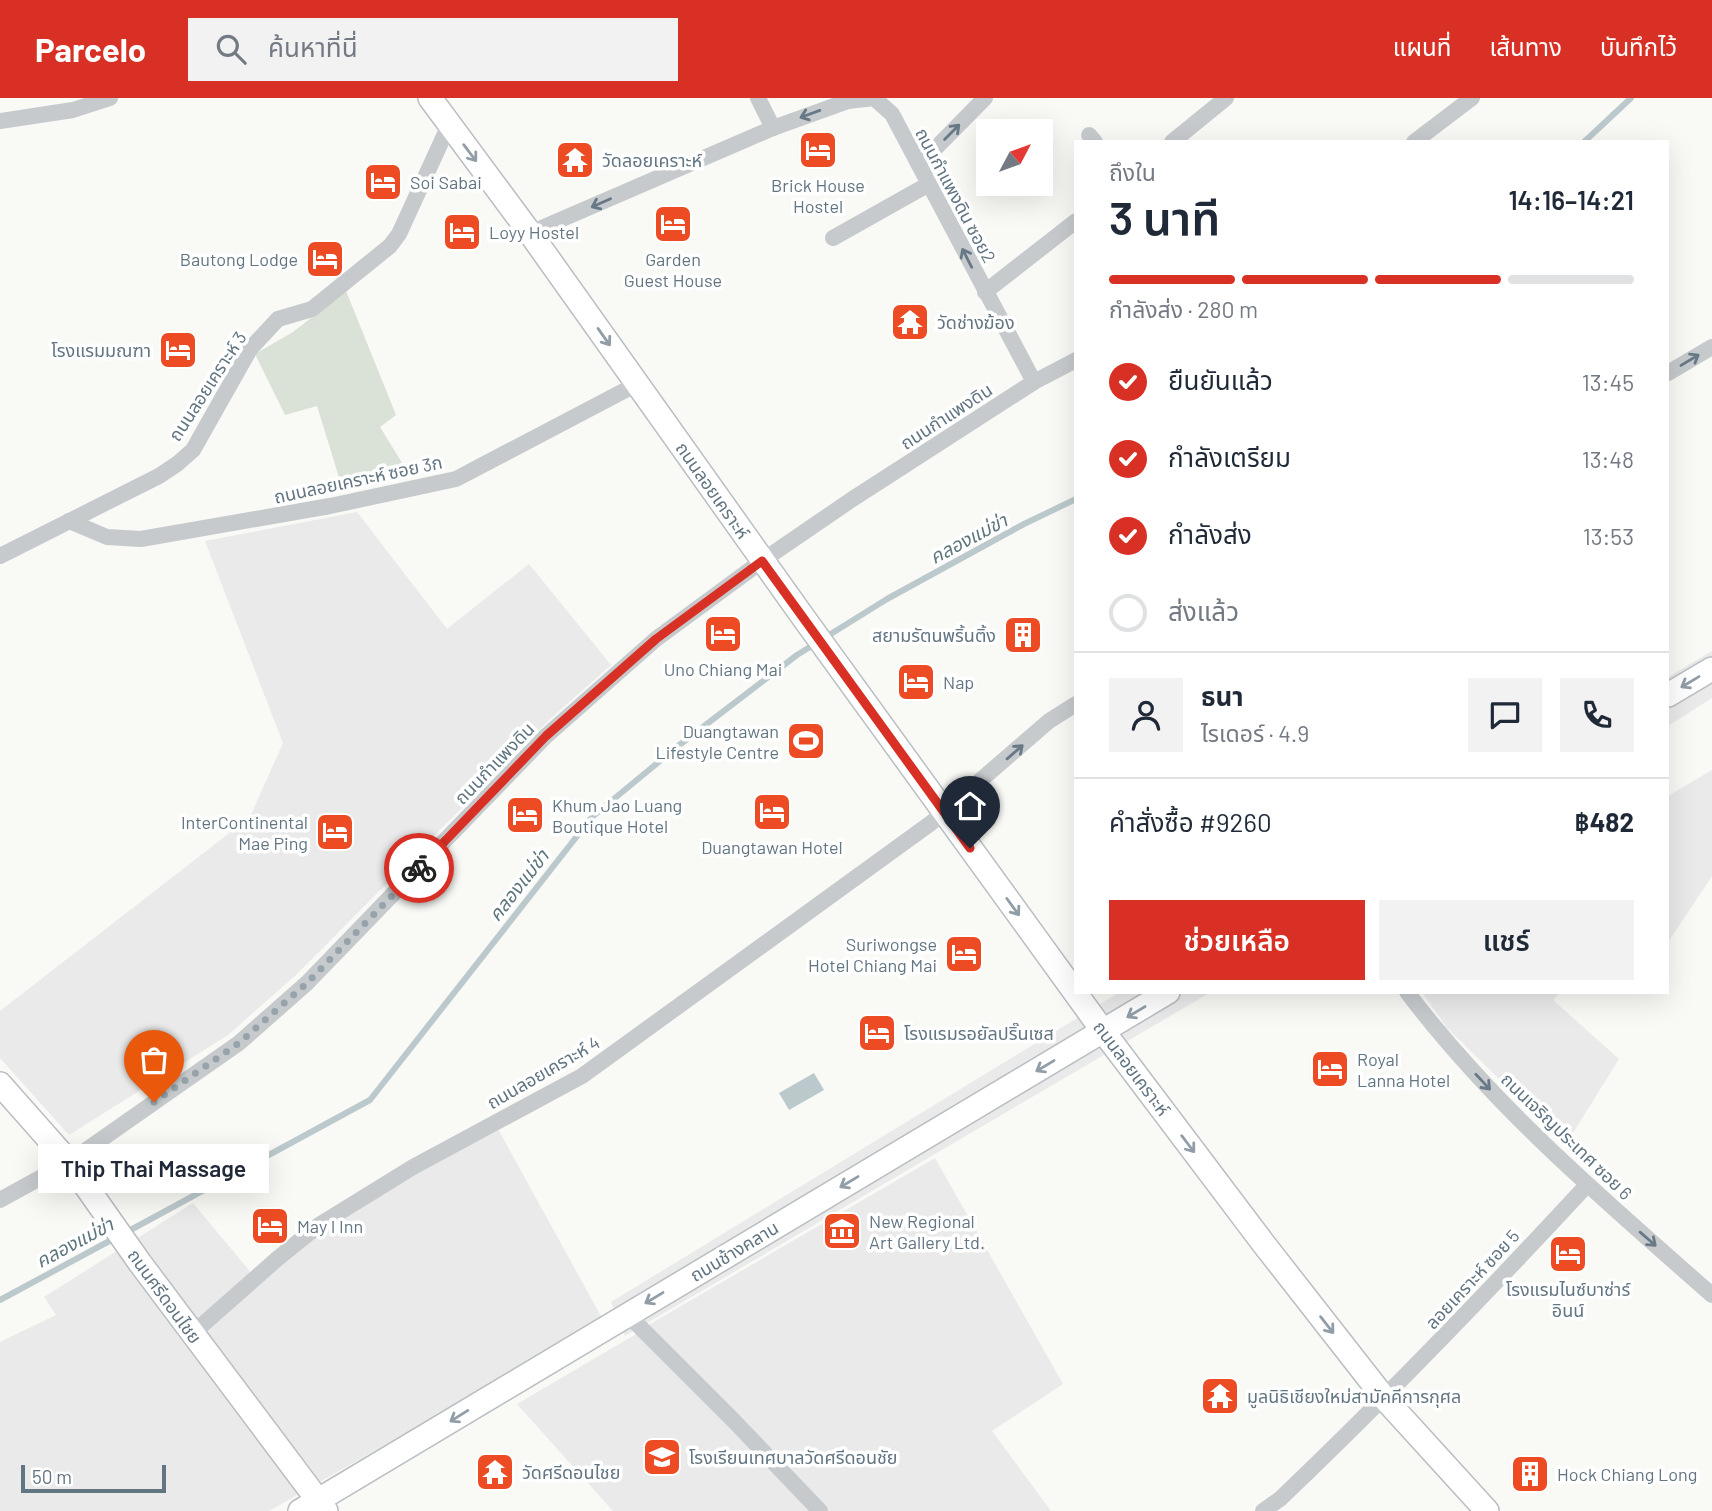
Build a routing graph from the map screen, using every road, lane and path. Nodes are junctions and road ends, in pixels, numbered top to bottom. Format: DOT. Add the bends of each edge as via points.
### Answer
graph roads {
  1 [pos="430,98"];
  2 [pos="758,98"];
  3 [pos="985,98"];
  4 [pos="1226,98"];
  5 [pos="1472,98"];
  6 [pos="107,99"];
  7 [pos="0,121"];
  8 [pos="449,125"];
  9 [pos="773,128"];
  10 [pos="1174,140"];
  11 [pos="1417,140"];
  12 [pos="919,165"];
  13 [pos="929,184"];
  14 [pos="1074,223"];
  15 [pos="530,233"];
  16 [pos="833,238"];
  17 [pos="985,292"];
  18 [pos="1712,347"];
  19 [pos="1074,361"];
  20 [pos="1669,372"];
  21 [pos="1034,382"];
  22 [pos="637,384"];
  23 [pos="69,521"];
  24 [pos="0,556"];
  25 [pos="762,561"];
  26 [pos="1712,669"];
  27 [pos="1669,694"];
  28 [pos="1074,705"];
  29 [pos="944,812"];
  30 [pos="1074,991"];
  31 [pos="1076,994"];
  32 [pos="1165,994"];
  33 [pos="1409,994"];
  34 [pos="1103,1031"];
  35 [pos="0,1084"];
  36 [pos="69,1162"];
  37 [pos="1587,1185"];
  38 [pos="0,1200"];
  39 [pos="1712,1296"];
  40 [pos="627,1314"];
  41 [pos="192,1334"];
  42 [pos="1385,1399"];
  43 [pos="1285,1505"];
  44 [pos="314,1508"];
  45 [pos="820,1511"];
  46 [pos="1263,1511"];
  47 [pos="1487,1511"];
  1 -- 8 [label="street, ถนนลอยเคราะห์"];
  2 -- 9 [label="street"];
  12 -- 3 [label="street, one-way"];
  4 -- 10 [label="street"];
  5 -- 11 [label="street"];
  6 -- 7 [label="street" via="73,110"];
  8 -- 15 [label="street, ถนนลอยเคราะห์, one-way"];
  8 -- 23 [label="street, ถนนลอยเคราะห์ 3" via="390,246 312,309 278,319 250,349 193,450 159,476"];
  12 -- 9 [label="street, ถนนกำแพงดิน ซอย2, one-way" via="892,114 874,98 848,101"];
  9 -- 15 [label="street, ถนนกำแพงดิน ซอย2, one-way"];
  12 -- 13 [label="street, ถนนกำแพงดิน ซอย2"];
  13 -- 16 [label="street"];
  17 -- 13 [label="street, ถนนกำแพงดิน ซอย2, one-way"];
  14 -- 17 [label="street"];
  15 -- 22 [label="street, ถนนลอยเคราะห์, one-way"];
  17 -- 21 [label="street, ถนนกำแพงดิน ซอย2"];
  20 -- 18 [label="street, one-way"];
  19 -- 21 [label="street, ถนนกำแพงดิน"];
  21 -- 25 [label="street, ถนนกำแพงดิน"];
  22 -- 23 [label="street, ถนนลอยเคราะห์ ซอย 3ก" via="456,479 141,539 107,537"];
  22 -- 25 [label="street, ถนนลอยเคราะห์"];
  23 -- 24 [label="street, ถนนลอยเคราะห์ 3"];
  25 -- 29 [label="street, ถนนลอยเคราะห์"];
  25 -- 36 [label="street, ถนนกำแพงดิน" via="656,639 546,736 307,983 239,1043"];
  26 -- 27 [label="street, one-way"];
  29 -- 28 [label="street, ถนนลอยเคราะห์ 4, one-way" via="1049,721"];
  29 -- 30 [label="street, ถนนลอยเคราะห์, one-way"];
  29 -- 41 [label="street, ถนนลอยเคราะห์ 4" via="582,1076 413,1167 319,1225"];
  31 -- 34 [label="street, ถนนลอยเคราะห์, one-way"];
  32 -- 34 [label="street, ถนนช้างคลาน, one-way"];
  33 -- 37 [label="street, ถนนเจริญประเทศ ซอย 6, one-way" via="1442,1037"];
  34 -- 40 [label="street, ถนนช้างคลาน, one-way"];
  34 -- 42 [label="street, ถนนลอยเคราะห์, one-way"];
  35 -- 36 [label="street, ถนนศรีดอนไชย"];
  36 -- 38 [label="street, ถนนกำแพงดิน"];
  36 -- 41 [label="street, ถนนศรีดอนไชย"];
  37 -- 39 [label="street, ถนนเจริญประเทศ ซอย 6, one-way"];
  37 -- 42 [label="street, ลอยเคราะห์ ซอย 5"];
  40 -- 44 [label="street, ถนนช้างคลาน, one-way"];
  40 -- 45 [label="street"];
  41 -- 44 [label="street, ถนนศรีดอนไชย"];
  42 -- 43 [label="street, ลอยเคราะห์ ซอย 5"];
  42 -- 47 [label="street, ถนนลอยเคราะห์"];
  43 -- 46 [label="street, ลอยเคราะห์ ซอย 5"];
}
